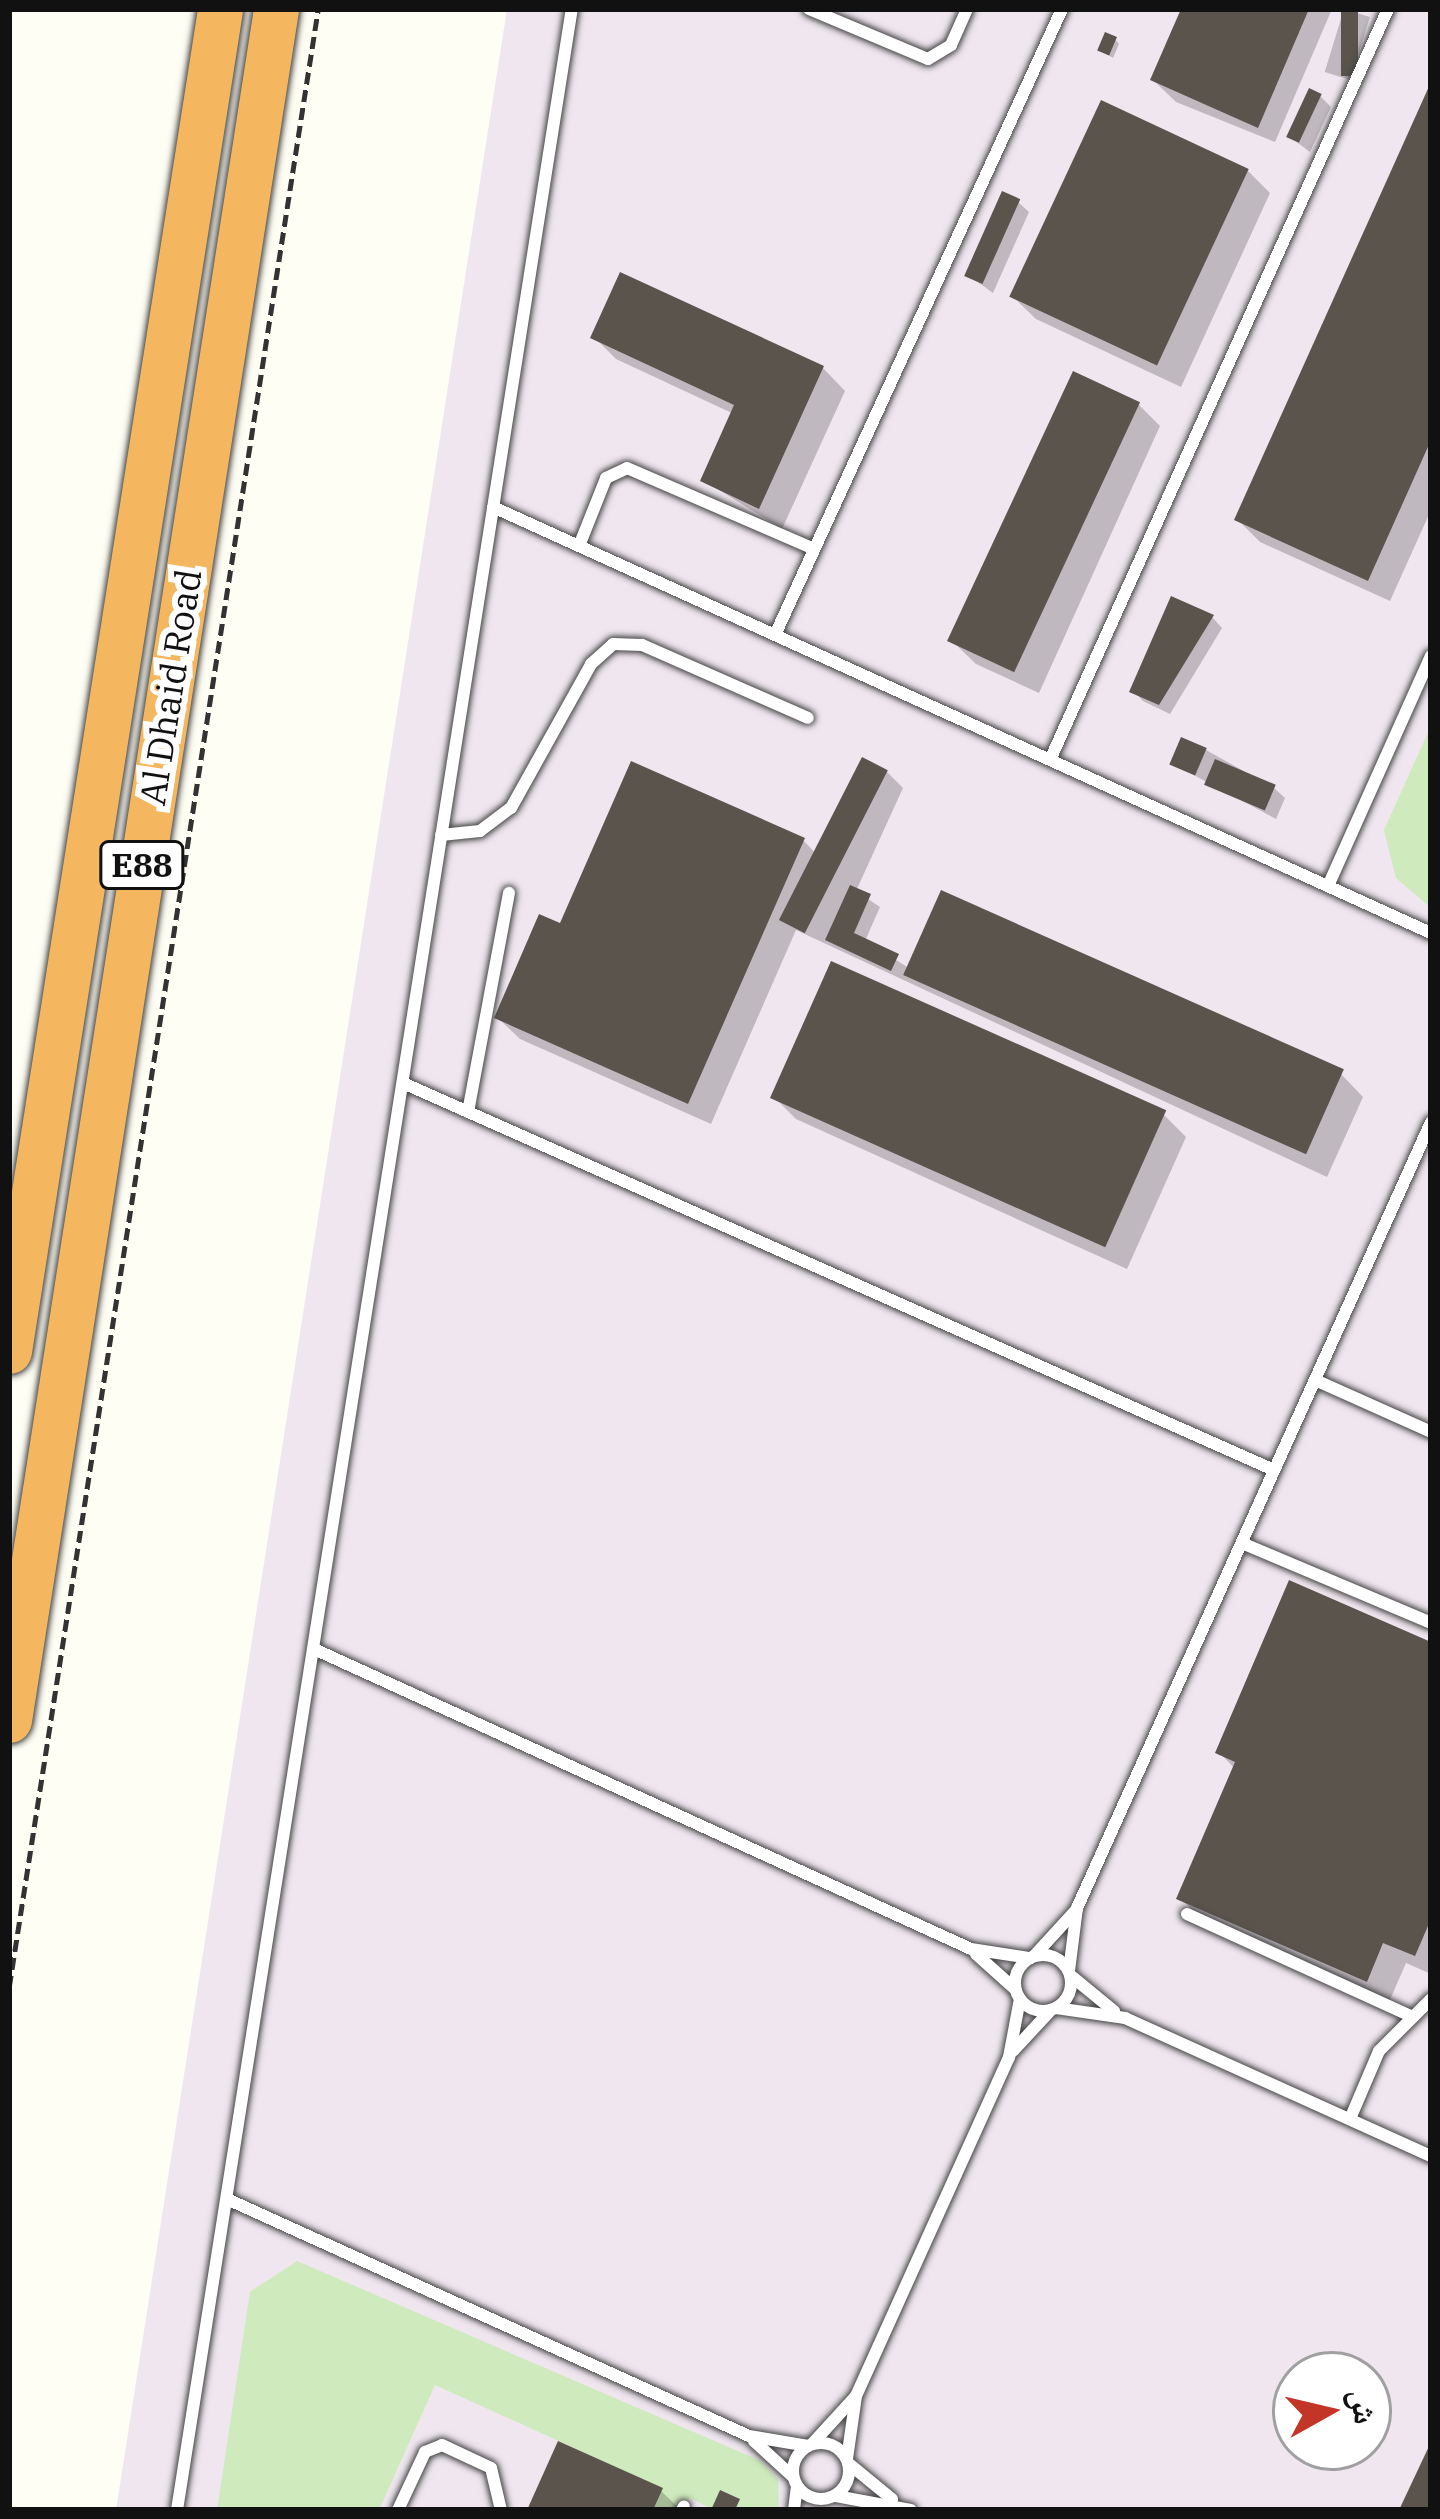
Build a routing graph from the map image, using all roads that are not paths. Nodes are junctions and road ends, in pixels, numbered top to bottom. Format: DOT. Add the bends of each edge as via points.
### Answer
graph roads {
  1 [pos="220,9"];
  2 [pos="276,9"];
  3 [pos="572,9"];
  4 [pos="809,9"];
  5 [pos="967,9"];
  6 [pos="1062,9"];
  7 [pos="1388,9"];
  8 [pos="493,506"];
  9 [pos="579,546"];
  10 [pos="814,549"];
  11 [pos="775,634"];
  12 [pos="1431,656"];
  13 [pos="808,718"];
  14 [pos="1050,760"];
  15 [pos="442,835"];
  16 [pos="1328,886"];
  17 [pos="508,893"];
  18 [pos="1431,933"];
  19 [pos="403,1083"];
  20 [pos="468,1112"];
  21 [pos="1431,1122"];
  22 [pos="9,1351"];
  23 [pos="1315,1379"];
  24 [pos="1431,1432"];
  25 [pos="1274,1470"];
  26 [pos="1242,1543"];
  27 [pos="1431,1623"];
  28 [pos="314,1649"];
  29 [pos="9,1720"];
  30 [pos="1078,1909"];
  31 [pos="1187,1914"];
  32 [pos="971,1949"];
  33 [pos="1031,1958"];
  34 [pos="1069,1973"];
  35 [pos="1018,1994"];
  36 [pos="1431,1999"];
  37 [pos="1053,2009"];
  38 [pos="1413,2017"];
  39 [pos="1125,2018"];
  40 [pos="1009,2057"];
  41 [pos="1351,2119"];
  42 [pos="1431,2156"];
  43 [pos="227,2199"];
  44 [pos="856,2396"];
  45 [pos="749,2437"];
  46 [pos="810,2445"];
  47 [pos="848,2461"];
  48 [pos="796,2482"];
  49 [pos="831,2497"];
  50 [pos="907,2508"];
  51 [pos="180,2510"];
  52 [pos="398,2510"];
  53 [pos="501,2510"];
  54 [pos="794,2510"];
  55 [pos="815,2510"];
  1 -- 22 [label="highway, Al Dhaid Road / E88"];
  2 -- 29 [label="highway, Al Dhaid Road / E88"];
  3 -- 8 [label="lane"];
  4 -- 5 [label="lane" via="928,59 951,45"];
  6 -- 10 [label="lane"];
  7 -- 14 [label="lane"];
  8 -- 9 [label="lane"];
  8 -- 15 [label="lane"];
  9 -- 10 [label="lane" via="607,478 627,468"];
  9 -- 11 [label="lane"];
  10 -- 11 [label="lane"];
  11 -- 14 [label="lane"];
  12 -- 16 [label="lane"];
  13 -- 15 [label="lane" via="642,645 613,644 591,664 511,808 480,831"];
  14 -- 16 [label="lane"];
  15 -- 19 [label="lane"];
  16 -- 18 [label="lane"];
  17 -- 20 [label="lane"];
  19 -- 20 [label="lane"];
  19 -- 28 [label="lane"];
  20 -- 25 [label="lane"];
  21 -- 23 [label="lane"];
  23 -- 24 [label="lane"];
  23 -- 25 [label="lane"];
  25 -- 26 [label="lane"];
  26 -- 27 [label="lane"];
  26 -- 30 [label="lane"];
  28 -- 32 [label="lane"];
  28 -- 43 [label="lane"];
  30 -- 33 [label="lane"];
  30 -- 34 [label="lane"];
  31 -- 38 [label="lane"];
  32 -- 33 [label="lane"];
  32 -- 35 [label="lane"];
  33 -- 34 [label="lane"];
  33 -- 35 [label="lane"];
  34 -- 37 [label="lane"];
  34 -- 39 [label="lane"];
  35 -- 37 [label="lane"];
  35 -- 40 [label="lane"];
  36 -- 38 [label="lane"];
  37 -- 39 [label="lane"];
  37 -- 40 [label="lane"];
  38 -- 41 [label="lane" via="1379,2051"];
  39 -- 41 [label="lane"];
  40 -- 44 [label="lane"];
  41 -- 42 [label="lane"];
  43 -- 45 [label="lane"];
  43 -- 51 [label="lane"];
  44 -- 46 [label="lane"];
  44 -- 47 [label="lane"];
  45 -- 46 [label="lane"];
  45 -- 48 [label="lane"];
  46 -- 47 [label="lane"];
  46 -- 48 [label="lane"];
  47 -- 49 [label="lane"];
  47 -- 50 [label="lane"];
  48 -- 49 [label="lane"];
  48 -- 54 [label="lane"];
  49 -- 50 [label="lane"];
  49 -- 55 [label="lane"];
  52 -- 53 [label="lane" via="435,2445 491,2468"];
}
